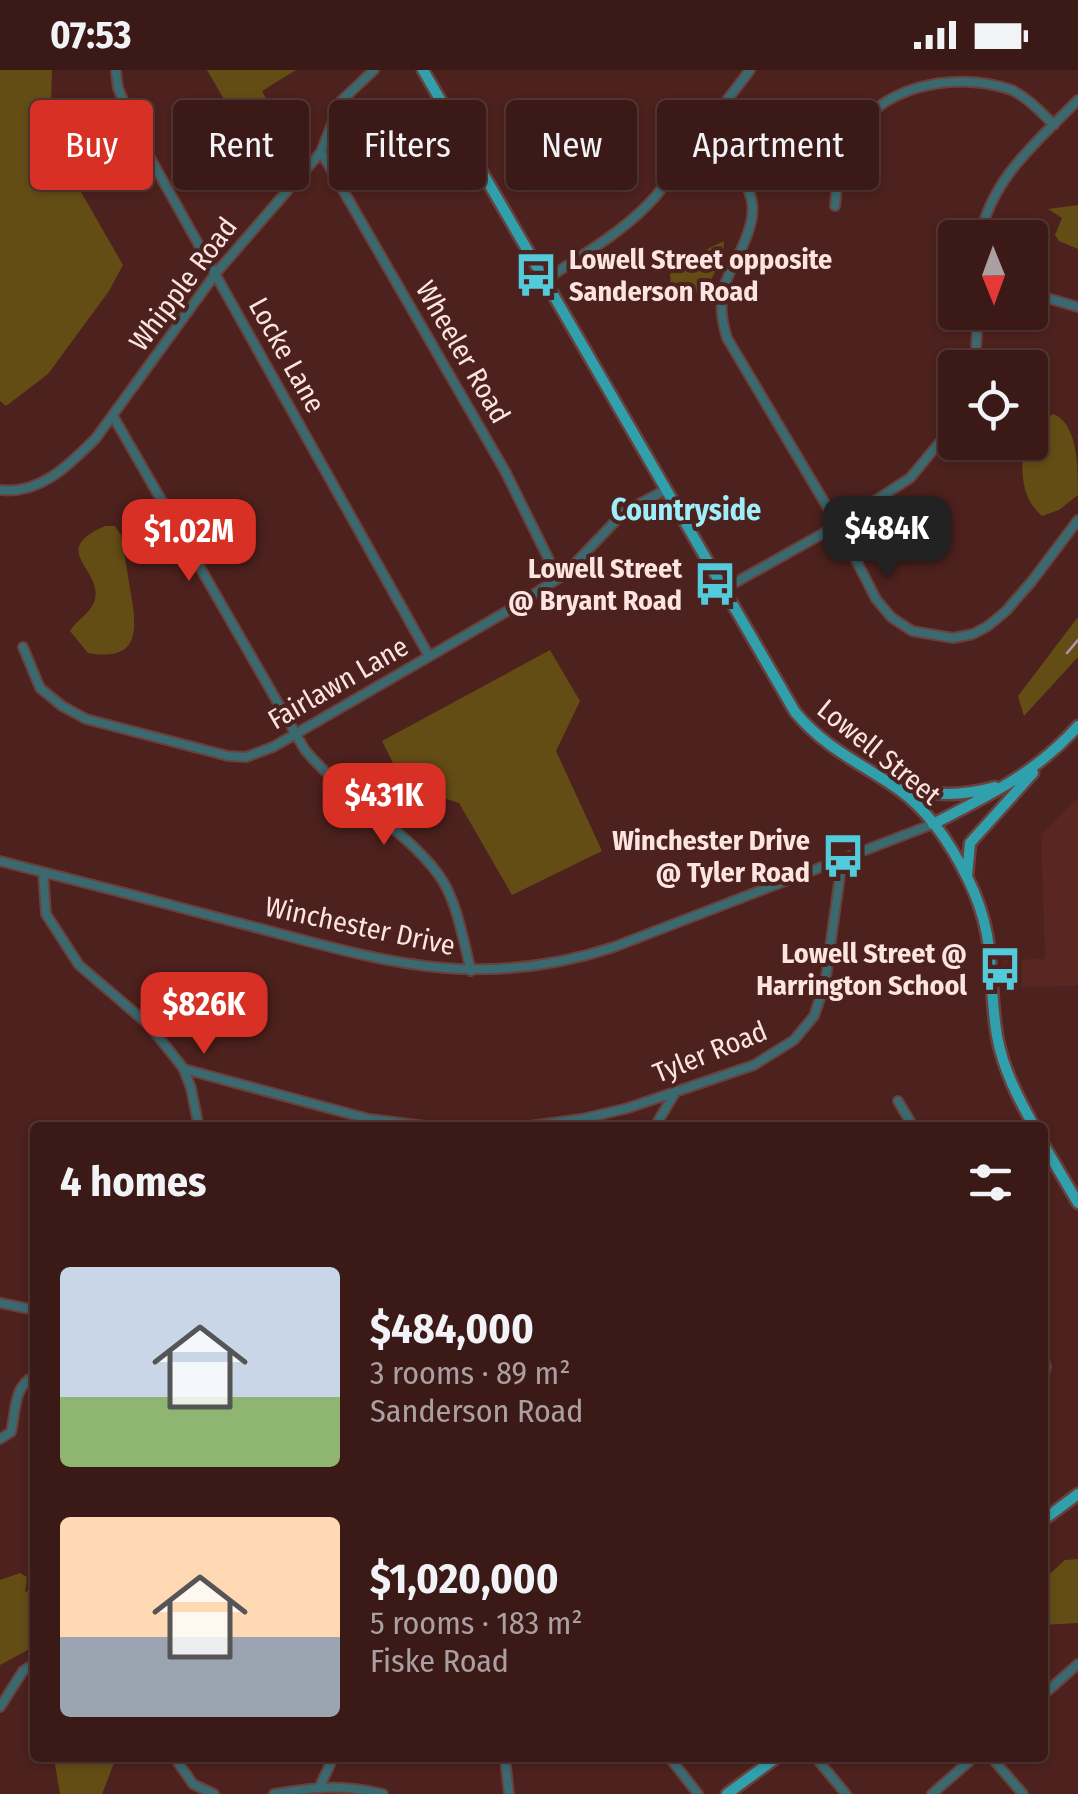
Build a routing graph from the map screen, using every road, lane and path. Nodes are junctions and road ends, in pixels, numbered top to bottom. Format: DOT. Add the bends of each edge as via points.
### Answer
graph roads {
  1 [pos="374,70"];
  2 [pos="423,70"];
  3 [pos="750,70"];
  4 [pos="116,72"];
  5 [pos="726,100"];
  6 [pos="1078,100"];
  7 [pos="1054,125"];
  8 [pos="321,152"];
  9 [pos="659,190"];
  10 [pos="748,190"];
  11 [pos="835,206"];
  12 [pos="984,220"];
  13 [pos="216,273"];
  14 [pos="544,281"];
  15 [pos="1048,298"];
  16 [pos="1078,307"];
  17 [pos="113,416"];
  18 [pos="938,444"];
  19 [pos="0,490"];
  20 [pos="664,490"];
  21 [pos="1078,520"];
  22 [pos="838,525"];
  23 [pos="558,578"];
  24 [pos="722,590"];
  25 [pos="23,647"];
  26 [pos="429,656"];
  27 [pos="1078,726"];
  28 [pos="296,734"];
  29 [pos="1040,764"];
  30 [pos="862,768"];
  31 [pos="1024,776"];
  32 [pos="933,824"];
  33 [pos="0,861"];
  34 [pos="842,861"];
  35 [pos="43,872"];
  36 [pos="968,878"];
  37 [pos="470,971"];
  38 [pos="184,1070"];
  39 [pos="676,1091"];
  40 [pos="898,1101"];
  41 [pos="198,1122"];
  42 [pos="393,1122"];
  43 [pos="559,1122"];
  44 [pos="658,1122"];
  45 [pos="910,1122"];
  46 [pos="1031,1122"];
  47 [pos="1048,1158"];
  48 [pos="1078,1202"];
  49 [pos="0,1302"];
  50 [pos="30,1309"];
  51 [pos="30,1378"];
  52 [pos="0,1438"];
  53 [pos="1078,1494"];
  54 [pos="1048,1516"];
  55 [pos="1078,1664"];
  56 [pos="30,1667"];
  57 [pos="1048,1691"];
  58 [pos="0,1708"];
  59 [pos="177,1762"];
  60 [pos="331,1762"];
  61 [pos="506,1762"];
  62 [pos="673,1762"];
  63 [pos="771,1762"];
  64 [pos="819,1762"];
  65 [pos="968,1762"];
  66 [pos="995,1762"];
  67 [pos="320,1786"];
  68 [pos="200,1788"];
  69 [pos="190,1794"];
  70 [pos="214,1794"];
  71 [pos="274,1794"];
  72 [pos="382,1794"];
  73 [pos="510,1794"];
  74 [pos="698,1794"];
  75 [pos="727,1794"];
  76 [pos="846,1794"];
  77 [pos="932,1794"];
  78 [pos="1023,1794"];
  1 -- 8 [label="street, Whipple Road" via="341,101"];
  2 -- 14 [label="main road, Lowell Street"];
  3 -- 5 [label="street"];
  4 -- 13 [label="street, Locke Lane" via="139,138"];
  6 -- 7 [label="street"];
  7 -- 11 [label="street" via="1023,96 988,81 951,77 914,85 881,103 855,132 840,168"];
  7 -- 12 [label="street" via="1007,174"];
  8 -- 13 [label="street, Whipple Road"];
  8 -- 23 [label="street, Wheeler Road" via="505,470"];
  9 -- 14 [label="street" via="631,220"];
  10 -- 22 [label="street" via="750,228 723,286 727,338"];
  13 -- 17 [label="street, Whipple Road"];
  13 -- 26 [label="street, Locke Lane"];
  14 -- 20 [label="main road, Lowell Street"];
  15 -- 16 [label="street"];
  17 -- 19 [label="street, Whipple Road" via="56,474 30,487"];
  17 -- 28 [label="street"];
  18 -- 22 [label="street" via="910,478"];
  20 -- 23 [label="street, Fairlawn Lane" via="624,512"];
  20 -- 24 [label="main road, Lowell Street"];
  21 -- 22 [label="street" via="1006,612 954,638 922,634 892,618 864,580"];
  22 -- 24 [label="street"];
  23 -- 26 [label="street, Fairlawn Lane"];
  24 -- 30 [label="main road, Lowell Street" via="795,712"];
  25 -- 28 [label="street, Fairlawn Lane" via="40,688 86,719 234,757 262,752"];
  26 -- 28 [label="street, Fairlawn Lane"];
  27 -- 29 [label="main road"];
  28 -- 37 [label="street" via="322,770 439,875"];
  29 -- 31 [label="main road"];
  29 -- 36 [label="main road" via="970,843"];
  30 -- 31 [label="main road" via="904,788 940,794"];
  30 -- 32 [label="main road, Lowell Street" via="901,792"];
  31 -- 32 [label="main road"];
  32 -- 34 [label="street, Winchester Drive"];
  32 -- 36 [label="main road, Lowell Street"];
  33 -- 35 [label="street, Winchester Drive"];
  34 -- 37 [label="street, Winchester Drive" via="572,961"];
  34 -- 39 [label="street, Tyler Road" via="825,984 814,1016 778,1052"];
  35 -- 37 [label="street, Winchester Drive" via="358,954"];
  35 -- 38 [label="street" via="46,914 78,966 149,1025"];
  36 -- 46 [label="main road, Lowell Street" via="991,946 1002,1056"];
  38 -- 41 [label="street"];
  38 -- 42 [label="street"];
  39 -- 43 [label="street, Tyler Road"];
  39 -- 44 [label="street"];
  40 -- 45 [label="street"];
  47 -- 48 [label="main road"];
  49 -- 50 [label="street"];
  51 -- 52 [label="street" via="20,1389 11,1432"];
  53 -- 54 [label="main road"];
  55 -- 57 [label="street"];
  56 -- 58 [label="street"];
  59 -- 68 [label="street"];
  60 -- 67 [label="street"];
  61 -- 73 [label="street"];
  62 -- 74 [label="street"];
  63 -- 75 [label="main road"];
  64 -- 76 [label="street"];
  65 -- 77 [label="street"];
  66 -- 78 [label="street"];
  67 -- 71 [label="street"];
  67 -- 72 [label="street"];
  68 -- 69 [label="street"];
  68 -- 70 [label="street"];
}
